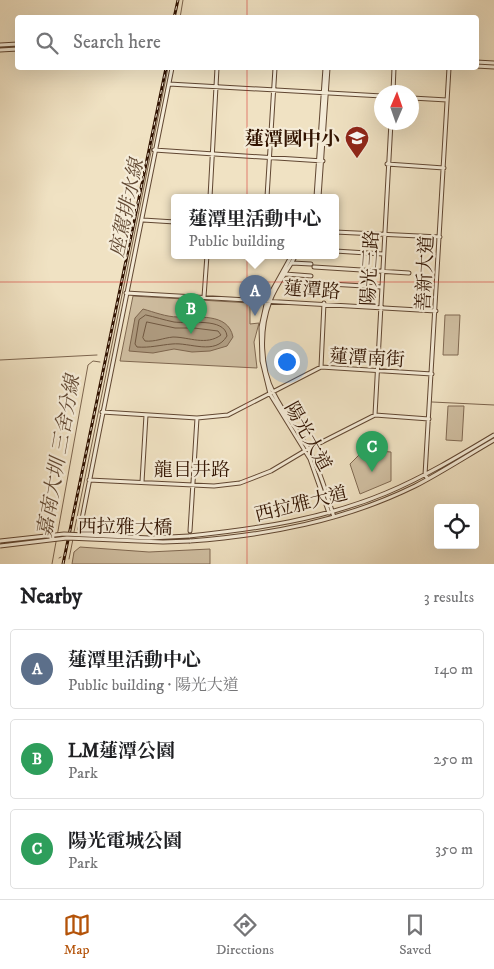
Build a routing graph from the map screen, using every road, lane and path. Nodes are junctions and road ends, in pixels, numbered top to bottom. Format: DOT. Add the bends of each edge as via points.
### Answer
graph roads {
  1 [pos="15,44"];
  2 [pos="0,45"];
  3 [pos="15,49"];
  4 [pos="0,50"];
  5 [pos="494,63"];
  6 [pos="479,64"];
  7 [pos="479,64"];
  8 [pos="494,66"];
  9 [pos="172,70"];
  10 [pos="217,70"];
  11 [pos="275,70"];
  12 [pos="327,70"];
  13 [pos="394,70"];
  14 [pos="449,70"];
  15 [pos="168,84"];
  16 [pos="393,85"];
  17 [pos="216,86"];
  18 [pos="274,88"];
  19 [pos="326,92"];
  20 [pos="374,95"];
  21 [pos="419,98"];
  22 [pos="447,100"];
  23 [pos="390,130"];
  24 [pos="154,150"];
  25 [pos="212,155"];
  26 [pos="270,158"];
  27 [pos="322,161"];
  28 [pos="387,164"];
  29 [pos="444,168"];
  30 [pos="210,194"];
  31 [pos="267,194"];
  32 [pos="318,194"];
  33 [pos="143,220"];
  34 [pos="171,222"];
  35 [pos="339,232"];
  36 [pos="384,234"];
  37 [pos="440,237"];
  38 [pos="339,251"];
  39 [pos="383,254"];
  40 [pos="207,259"];
  41 [pos="292,259"];
  42 [pos="293,259"];
  43 [pos="292,263"];
  44 [pos="382,271"];
  45 [pos="409,273"];
  46 [pos="285,274"];
  47 [pos="311,276"];
  48 [pos="313,283"];
  49 [pos="381,287"];
  50 [pos="126,293"];
  51 [pos="204,297"];
  52 [pos="269,300"];
  53 [pos="324,303"];
  54 [pos="380,307"];
  55 [pos="436,311"];
  56 [pos="321,367"];
  57 [pos="378,370"];
  58 [pos="432,374"];
  59 [pos="272,393"];
  60 [pos="102,412"];
  61 [pos="146,415"];
  62 [pos="375,415"];
  63 [pos="197,418"];
  64 [pos="429,419"];
  65 [pos="494,435"];
  66 [pos="494,440"];
  67 [pos="306,450"];
  68 [pos="426,477"];
  69 [pos="89,480"];
  70 [pos="142,482"];
  71 [pos="193,485"];
  72 [pos="330,512"];
  73 [pos="332,518"];
  74 [pos="80,529"];
  75 [pos="190,534"];
  76 [pos="0,541"];
  77 [pos="190,541"];
  78 [pos="0,546"];
  1 -- 2 [label="street"];
  3 -- 4 [label="street"];
  5 -- 6 [label="street"];
  7 -- 8 [label="street"];
  9 -- 15 [label="street"];
  10 -- 17 [label="street"];
  11 -- 18 [label="street"];
  12 -- 19 [label="street"];
  13 -- 16 [label="street"];
  14 -- 22 [label="street, 善新大道"];
  15 -- 17 [label="street"];
  15 -- 24 [label="street"];
  17 -- 18 [label="street"];
  17 -- 25 [label="street"];
  18 -- 19 [label="street"];
  18 -- 26 [label="street"];
  19 -- 20 [label="street"];
  19 -- 27 [label="street"];
  21 -- 22 [label="street"];
  22 -- 29 [label="street, 善新大道"];
  23 -- 28 [label="street, 陽光三路"];
  24 -- 25 [label="street"];
  24 -- 33 [label="street"];
  25 -- 26 [label="street"];
  25 -- 30 [label="street"];
  26 -- 27 [label="street"];
  26 -- 31 [label="street"];
  27 -- 32 [label="street"];
  28 -- 29 [label="street"];
  28 -- 36 [label="street, 陽光三路"];
  29 -- 37 [label="street, 善新大道"];
  33 -- 34 [label="street"];
  33 -- 50 [label="street"];
  35 -- 36 [label="street"];
  36 -- 37 [label="street"];
  36 -- 39 [label="street, 陽光三路"];
  37 -- 55 [label="street, 善新大道"];
  38 -- 39 [label="street"];
  39 -- 44 [label="street, 陽光三路"];
  40 -- 51 [label="street"];
  41 -- 52 [label="street, 陽光大道"];
  42 -- 43 [label="street, 陽光大道"];
  43 -- 44 [label="street"];
  43 -- 46 [label="street, 陽光大道"];
  44 -- 45 [label="street"];
  44 -- 49 [label="street, 陽光三路"];
  46 -- 47 [label="street"];
  46 -- 52 [label="street, 陽光大道"];
  48 -- 49 [label="street"];
  49 -- 54 [label="street, 陽光三路"];
  50 -- 51 [label="street, 蓮潭路"];
  50 -- 60 [label="street"];
  51 -- 52 [label="street, 蓮潭路"];
  52 -- 53 [label="street, 蓮潭路"];
  52 -- 59 [label="street, 陽光大道" via="261,327 260,350"];
  53 -- 54 [label="street, 蓮潭路"];
  53 -- 56 [label="street"];
  54 -- 55 [label="street, 蓮潭路"];
  54 -- 57 [label="street, 陽光三路"];
  55 -- 58 [label="street, 善新大道"];
  56 -- 57 [label="street, 蓮潭南街"];
  56 -- 59 [label="street, 蓮潭南街"];
  57 -- 58 [label="street, 蓮潭南街"];
  57 -- 62 [label="street, 陽光三路"];
  58 -- 64 [label="street, 善新大道"];
  59 -- 63 [label="street, 蓮潭南街" via="228,415"];
  59 -- 67 [label="street, 陽光大道"];
  60 -- 61 [label="street, 蓮潭南街"];
  60 -- 69 [label="street"];
  61 -- 63 [label="street, 蓮潭南街"];
  61 -- 70 [label="street"];
  62 -- 64 [label="street"];
  62 -- 67 [label="street, 龍目井路"];
  63 -- 71 [label="street"];
  64 -- 68 [label="street, 善新大道"];
  65 -- 68 [label="street, 西拉雅大道"];
  66 -- 68 [label="street, 西拉雅大道"];
  67 -- 71 [label="street, 龍目井路" via="271,471 240,483"];
  67 -- 72 [label="street, 陽光大道" via="322,477"];
  68 -- 72 [label="street, 西拉雅大道"];
  68 -- 73 [label="street, 西拉雅大道" via="385,499"];
  69 -- 70 [label="street, 龍目井路"];
  69 -- 74 [label="street"];
  70 -- 71 [label="street, 龍目井路"];
  71 -- 75 [label="street"];
  72 -- 73 [label="street, 陽光大道"];
  72 -- 75 [label="street, 西拉雅大道" via="272,526"];
  73 -- 77 [label="street, 西拉雅大道" via="254,534"];
  75 -- 76 [label="street, 西拉雅大橋, bridge" via="150,538 64,534"];
  77 -- 78 [label="street, 西拉雅大橋, bridge" via="67,538"];
}
